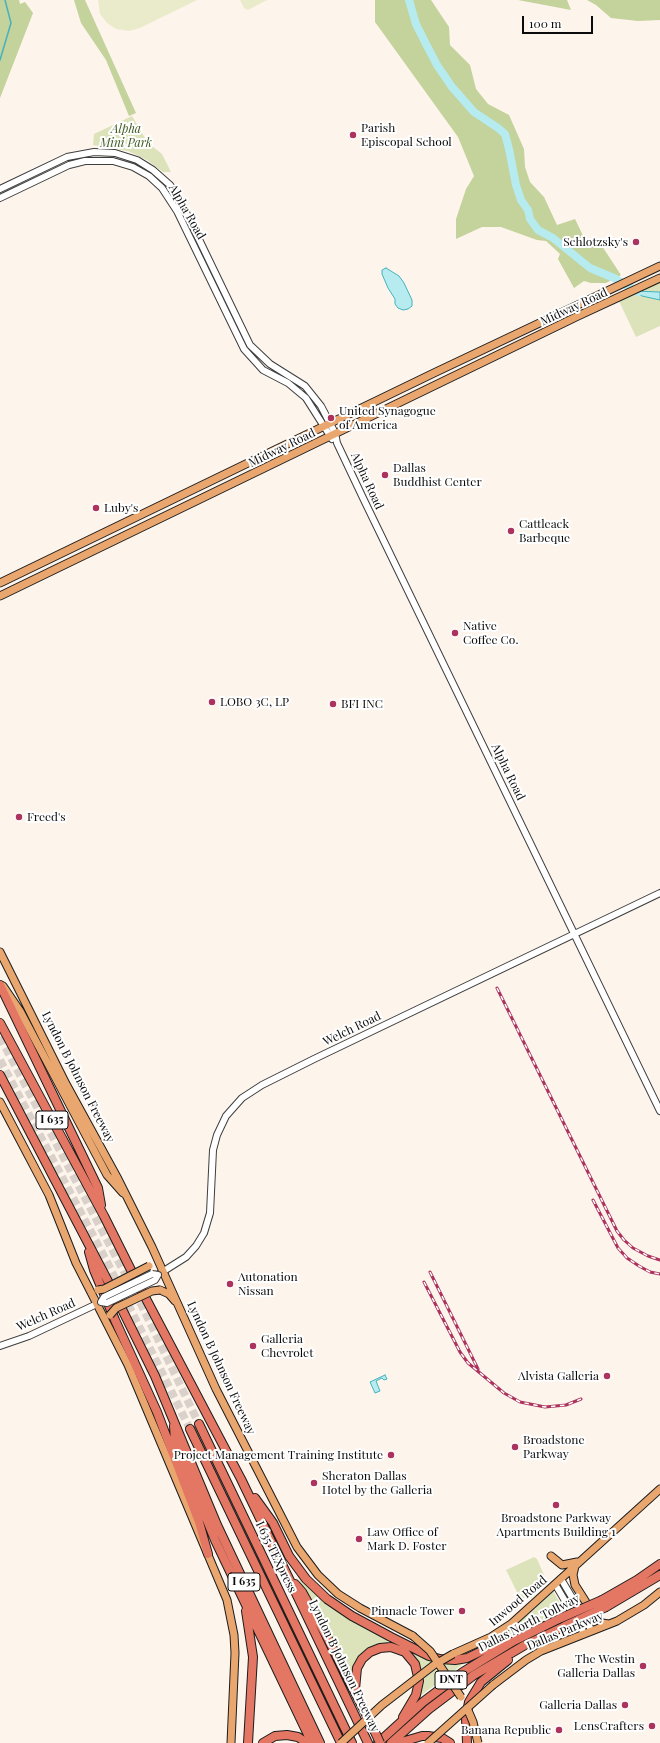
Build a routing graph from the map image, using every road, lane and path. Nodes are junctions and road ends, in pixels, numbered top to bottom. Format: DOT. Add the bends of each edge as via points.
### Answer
graph roads {
  1 [pos="115,153"];
  2 [pos="113,161"];
  3 [pos="142,171"];
  4 [pos="170,185"];
  5 [pos="0,189"];
  6 [pos="0,198"];
  7 [pos="660,266"];
  8 [pos="658,279"];
  9 [pos="250,345"];
  10 [pos="244,349"];
  11 [pos="436,372"];
  12 [pos="441,382"];
  13 [pos="327,426"];
  14 [pos="332,435"];
  15 [pos="0,583"];
  16 [pos="0,596"];
  17 [pos="660,893"];
  18 [pos="575,935"];
  19 [pos="0,952"];
  20 [pos="0,983"];
  21 [pos="0,1024"];
  22 [pos="0,1075"];
  23 [pos="0,1102"];
  24 [pos="660,1111"];
  25 [pos="126,1196"];
  26 [pos="104,1216"];
  27 [pos="86,1238"];
  28 [pos="152,1247"];
  29 [pos="161,1273"];
  30 [pos="82,1276"];
  31 [pos="98,1303"];
  32 [pos="179,1306"];
  33 [pos="107,1324"];
  34 [pos="0,1346"];
  35 [pos="173,1418"];
  36 [pos="199,1424"];
  37 [pos="190,1429"];
  38 [pos="241,1479"];
  39 [pos="660,1489"];
  40 [pos="208,1554"];
  41 [pos="551,1556"];
  42 [pos="577,1564"];
  43 [pos="660,1564"];
  44 [pos="287,1575"];
  45 [pos="660,1575"];
  46 [pos="561,1579"];
  47 [pos="555,1584"];
  48 [pos="660,1592"];
  49 [pos="244,1600"];
  50 [pos="604,1603"];
  51 [pos="609,1624"];
  52 [pos="592,1631"];
  53 [pos="584,1633"];
  54 [pos="512,1642"];
  55 [pos="525,1645"];
  56 [pos="438,1662"];
  57 [pos="355,1690"];
  58 [pos="467,1708"];
  59 [pos="397,1726"];
  60 [pos="367,1741"];
  61 [pos="231,1743"];
  62 [pos="248,1743"];
  63 [pos="263,1743"];
  64 [pos="307,1743"];
  65 [pos="312,1743"];
  66 [pos="320,1743"];
  67 [pos="341,1743"];
  68 [pos="352,1743"];
  69 [pos="379,1743"];
  70 [pos="391,1743"];
  71 [pos="398,1743"];
  72 [pos="428,1743"];
  73 [pos="450,1743"];
  74 [pos="467,1743"];
  75 [pos="478,1743"];
  1 -- 2 [label="street"];
  1 -- 4 [label="street, Alpha Road" via="146,165"];
  1 -- 5 [label="street, Alpha Road" via="85,152 67,157"];
  2 -- 3 [label="street, Alpha Road"];
  2 -- 6 [label="street, Alpha Road" via="79,162"];
  3 -- 4 [label="street" via="165,185"];
  3 -- 10 [label="street, Alpha Road" via="162,188 173,204"];
  4 -- 9 [label="street, Alpha Road" via="180,200"];
  7 -- 11 [label="main road, Midway Road"];
  8 -- 12 [label="main road, Midway Road"];
  9 -- 10 [label="street"];
  9 -- 13 [label="street, Alpha Road" via="268,362 311,392 321,406"];
  10 -- 13 [label="street, Alpha Road" via="263,370 288,383 306,398"];
  11 -- 12 [label="main road"];
  11 -- 13 [label="main road, Midway Road"];
  12 -- 14 [label="main road, Midway Road"];
  13 -- 14 [label="street, Alpha Road"];
  13 -- 15 [label="main road, Midway Road"];
  14 -- 16 [label="main road, Midway Road"];
  14 -- 18 [label="street, Alpha Road"];
  17 -- 18 [label="street, Welch Road"];
  18 -- 24 [label="street, Alpha Road"];
  18 -- 29 [label="street, Welch Road" via="262,1085 242,1098 226,1116 216,1135 210,1213 204,1233 186,1257"];
  19 -- 25 [label="main road, Lyndon B Johnson Freeway"];
  20 -- 25 [label="main road" via="20,1011 107,1175"];
  20 -- 26 [label="highway" via="98,1188"];
  21 -- 26 [label="highway, Lyndon B Johnson Freeway / I 635"];
  22 -- 27 [label="highway, I 635"];
  23 -- 30 [label="main road" via="49,1195"];
  25 -- 28 [label="main road, Lyndon B Johnson Freeway"];
  26 -- 38 [label="highway, Lyndon B Johnson Freeway / I 635"];
  27 -- 35 [label="highway, I 635"];
  27 -- 40 [label="highway" via="94,1270 157,1412"];
  28 -- 29 [label="main road, Lyndon B Johnson Freeway"];
  28 -- 30 [label="main road, bridge" via="153,1258 149,1266 104,1289 98,1290 88,1284"];
  29 -- 31 [label="street, Welch Road, bridge" via="152,1274"];
  29 -- 32 [label="main road, Lyndon B Johnson Freeway"];
  30 -- 31 [label="main road"];
  31 -- 33 [label="main road"];
  31 -- 34 [label="street, Welch Road" via="29,1336"];
  32 -- 33 [label="main road, bridge" via="169,1294 160,1290 152,1291 116,1308"];
  32 -- 56 [label="main road, Lyndon B Johnson Freeway, bridge" via="243,1444 304,1558 325,1582 344,1598 413,1636"];
  33 -- 40 [label="main road" via="128,1365"];
  35 -- 49 [label="highway" via="175,1441 213,1534"];
  35 -- 66 [label="highway, I 635" via="217,1525"];
  36 -- 68 [label="highway, I 635 TEXpress"];
  37 -- 67 [label="highway, I 635 TEXpress"];
  38 -- 44 [label="highway, Lyndon B Johnson Freeway / I 635"];
  38 -- 54 [label="highway" via="273,1523 289,1556 306,1579 327,1599 352,1616 391,1638 440,1660 467,1658 488,1648"];
  39 -- 42 [label="main road, Inwood Road"];
  40 -- 61 [label="main road" via="227,1600 234,1634"];
  41 -- 42 [label="main road" via="562,1565"];
  42 -- 46 [label="main road, Inwood Road"];
  42 -- 51 [label="main road" via="573,1575 575,1585 596,1618 602,1623"];
  43 -- 50 [label="highway, Dallas North Tollway / DNT"];
  44 -- 57 [label="highway" via="302,1592"];
  44 -- 60 [label="highway, Lyndon B Johnson Freeway / I 635"];
  45 -- 50 [label="highway, Dallas North Tollway / DNT"];
  46 -- 47 [label="main road, Inwood Road"];
  46 -- 52 [label="street"];
  47 -- 53 [label="street"];
  47 -- 56 [label="main road, Inwood Road, bridge" via="506,1628"];
  48 -- 51 [label="main road, Dallas Parkway" via="631,1613"];
  49 -- 62 [label="highway" via="253,1657"];
  49 -- 65 [label="highway"];
  50 -- 54 [label="highway, Dallas North Tollway / DNT, bridge" via="561,1618"];
  50 -- 55 [label="highway, Dallas North Tollway / DNT, bridge" via="565,1626"];
  51 -- 52 [label="main road, Dallas Parkway"];
  52 -- 53 [label="main road, Dallas Parkway"];
  53 -- 58 [label="main road, Dallas Parkway, bridge" via="526,1660"];
  54 -- 59 [label="highway, Dallas North Tollway / DNT" via="452,1680"];
  55 -- 70 [label="highway, Dallas North Tollway / DNT" via="457,1687"];
  55 -- 74 [label="highway" via="477,1687 467,1708"];
  56 -- 58 [label="main road, Lyndon B Johnson Freeway, bridge"];
  56 -- 67 [label="main road, Inwood Road, bridge" via="382,1705"];
  57 -- 59 [label="highway" via="356,1668 370,1652 391,1647 408,1655 418,1669 418,1688"];
  57 -- 69 [label="highway, bridge"];
  58 -- 72 [label="main road, Dallas Parkway, bridge"];
  58 -- 75 [label="main road, Lyndon B Johnson Freeway, bridge"];
  59 -- 69 [label="highway, Dallas North Tollway / DNT"];
  63 -- 64 [label="highway" via="281,1735 298,1738"];
  71 -- 73 [label="highway" via="422,1736 442,1738"];
}
